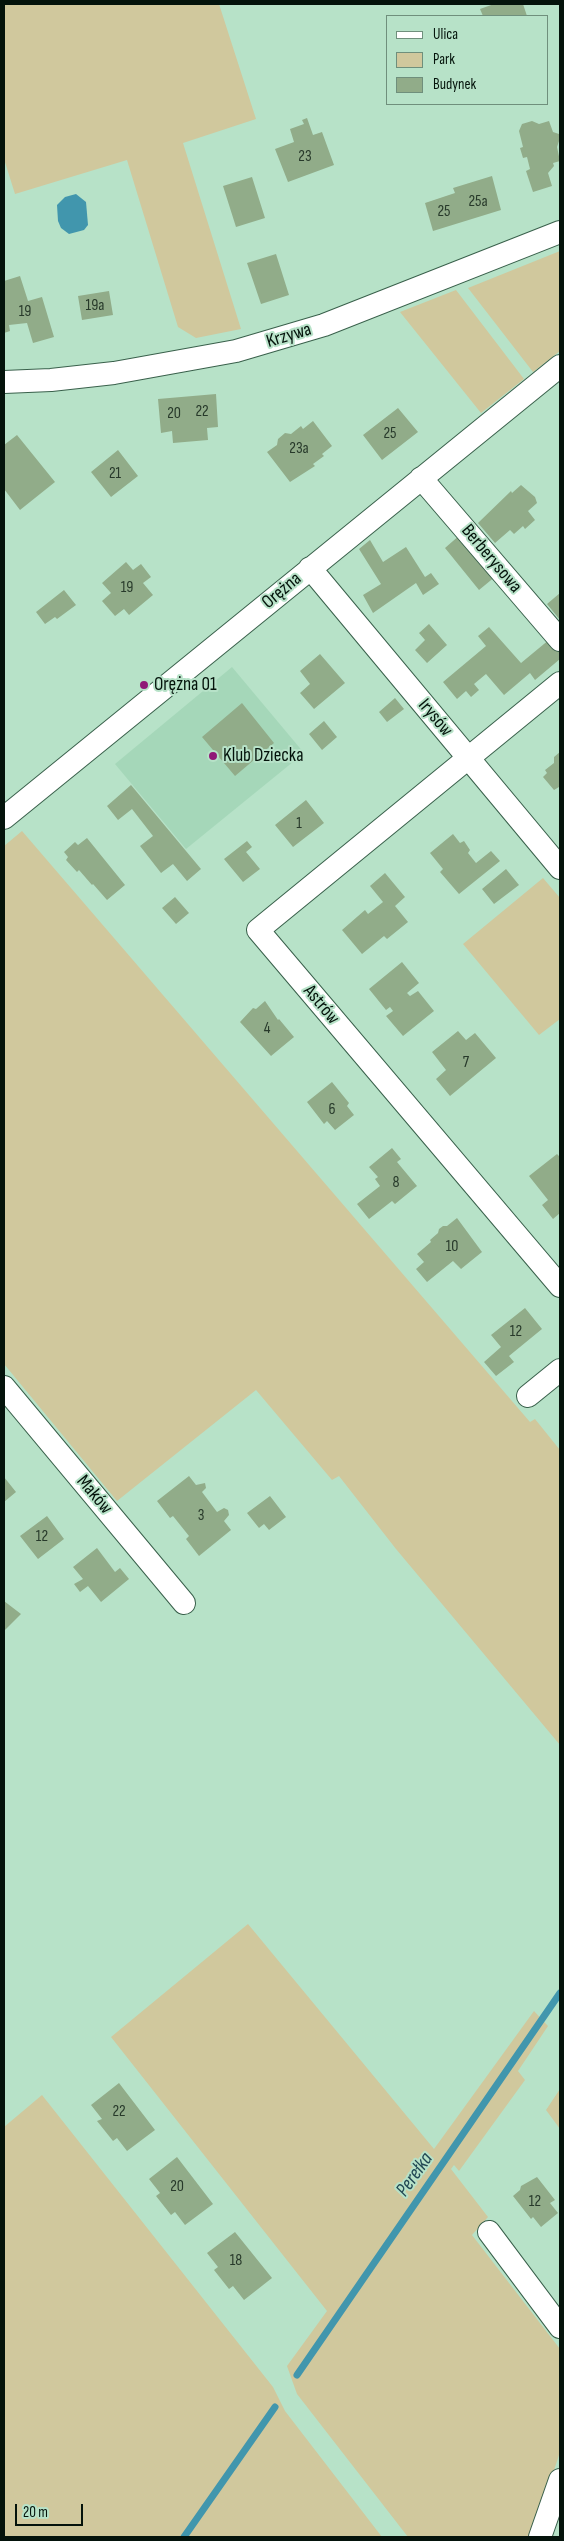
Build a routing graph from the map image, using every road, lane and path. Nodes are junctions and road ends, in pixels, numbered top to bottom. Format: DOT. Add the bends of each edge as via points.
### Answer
graph roads {
  1 [pos="560,232"];
  2 [pos="560,366"];
  3 [pos="4,382"];
  4 [pos="422,478"];
  5 [pos="310,568"];
  6 [pos="560,640"];
  7 [pos="560,683"];
  8 [pos="468,758"];
  9 [pos="4,818"];
  10 [pos="560,868"];
  11 [pos="560,1286"];
  12 [pos="560,1370"];
  13 [pos="4,1386"];
  14 [pos="528,1396"];
  15 [pos="184,1603"];
  16 [pos="489,2232"];
  17 [pos="560,2327"];
  18 [pos="560,2480"];
  19 [pos="540,2537"];
  1 -- 3 [label="street, Krzywa" via="324,325 236,351 114,373"];
  2 -- 4 [label="street, Orężna"];
  4 -- 5 [label="street, Orężna"];
  4 -- 6 [label="street, Berberysowa"];
  5 -- 8 [label="street, Irysów"];
  5 -- 9 [label="street, Orężna"];
  7 -- 8 [label="street"];
  8 -- 10 [label="street, Irysów"];
  8 -- 11 [label="street, Astrów" via="258,930"];
  12 -- 14 [label="street"];
  13 -- 15 [label="street, Maków"];
  16 -- 17 [label="street"];
  18 -- 19 [label="street"];
}
